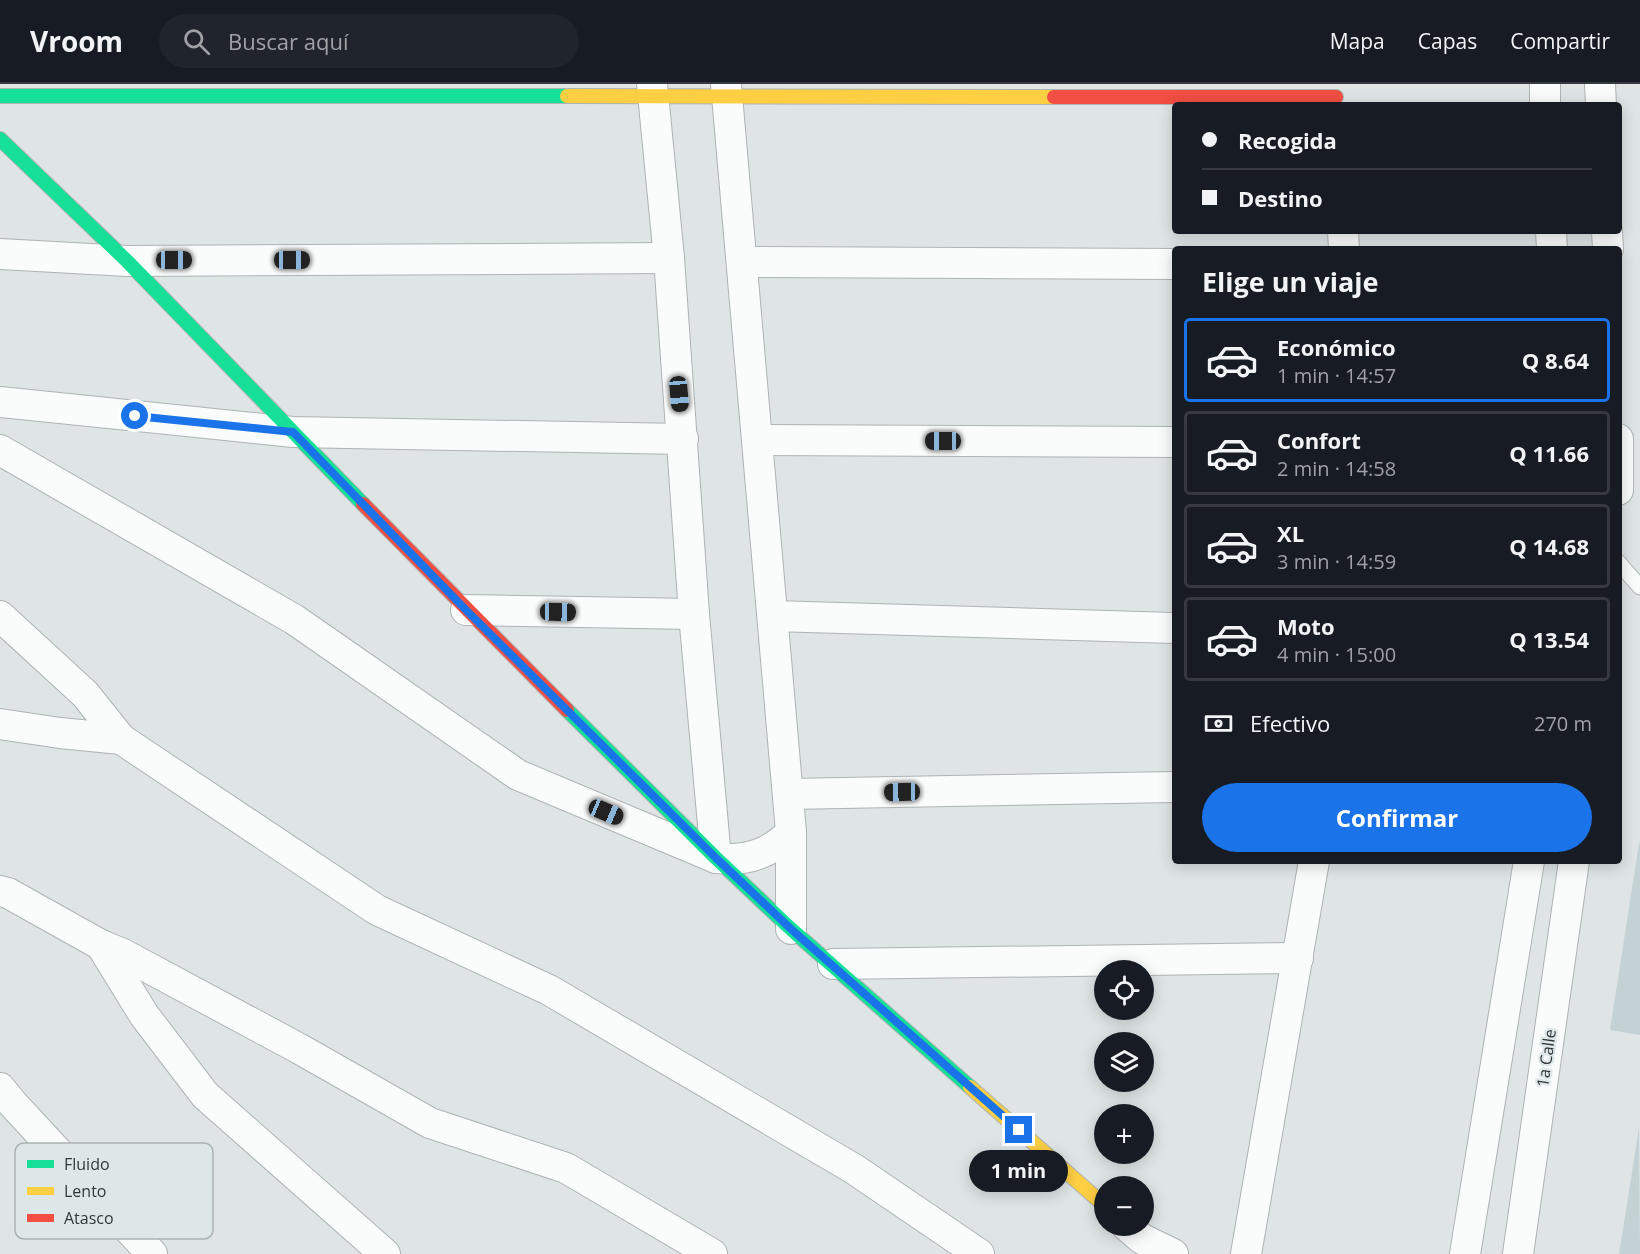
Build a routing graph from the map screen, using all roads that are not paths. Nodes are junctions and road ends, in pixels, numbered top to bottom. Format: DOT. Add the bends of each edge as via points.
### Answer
graph roads {
  1 [pos="1545,84"];
  2 [pos="1600,84"];
  3 [pos="652,91"];
  4 [pos="727,91"];
  5 [pos="1336,95"];
  6 [pos="0,96"];
  7 [pos="1545,102"];
  8 [pos="1601,102"];
  9 [pos="0,139"];
  10 [pos="0,254"];
  11 [pos="669,258"];
  12 [pos="127,261"];
  13 [pos="742,262"];
  14 [pos="1172,264"];
  15 [pos="0,402"];
  16 [pos="293,432"];
  17 [pos="683,439"];
  18 [pos="758,440"];
  19 [pos="1172,442"];
  20 [pos="0,450"];
  21 [pos="1622,567"];
  22 [pos="1640,587"];
  23 [pos="466,610"];
  24 [pos="694,615"];
  25 [pos="0,616"];
  26 [pos="772,616"];
  27 [pos="1172,628"];
  28 [pos="0,724"];
  29 [pos="121,739"];
  30 [pos="1172,788"];
  31 [pos="788,794"];
  32 [pos="791,832"];
  33 [pos="716,858"];
  34 [pos="1314,864"];
  35 [pos="1529,864"];
  36 [pos="1574,864"];
  37 [pos="0,891"];
  38 [pos="791,929"];
  39 [pos="101,945"];
  40 [pos="1298,958"];
  41 [pos="832,964"];
  42 [pos="0,1088"];
  43 [pos="48,1143"];
  44 [pos="1094,1196"];
  45 [pos="1139,1236"];
  46 [pos="138,1239"];
  47 [pos="152,1254"];
  48 [pos="385,1254"];
  49 [pos="712,1254"];
  50 [pos="979,1254"];
  51 [pos="1173,1254"];
  52 [pos="1246,1254"];
  53 [pos="1465,1254"];
  54 [pos="1518,1254"];
  1 -- 7 [label="street"];
  2 -- 8 [label="street"];
  3 -- 4 [label="street"];
  3 -- 6 [label="street"];
  3 -- 11 [label="street"];
  4 -- 5 [label="street"];
  4 -- 13 [label="street"];
  9 -- 12 [label="street"];
  10 -- 12 [label="street"];
  11 -- 12 [label="street"];
  11 -- 17 [label="street"];
  12 -- 16 [label="street"];
  13 -- 14 [label="street"];
  13 -- 18 [label="street"];
  15 -- 16 [label="street"];
  16 -- 17 [label="street"];
  16 -- 23 [label="street"];
  17 -- 24 [label="street"];
  18 -- 19 [label="street"];
  18 -- 26 [label="street"];
  20 -- 33 [label="street" via="295,620 518,775"];
  21 -- 22 [label="lane"];
  23 -- 24 [label="street"];
  23 -- 33 [label="street"];
  24 -- 33 [label="street"];
  25 -- 29 [label="street" via="85,694"];
  26 -- 27 [label="street"];
  26 -- 31 [label="street"];
  28 -- 29 [label="street"];
  29 -- 50 [label="street" via="377,910 549,990 854,1169"];
  30 -- 31 [label="street"];
  31 -- 32 [label="street"];
  32 -- 33 [label="street" via="763,854 732,860"];
  32 -- 38 [label="street"];
  33 -- 38 [label="street"];
  34 -- 40 [label="street"];
  35 -- 53 [label="street"];
  36 -- 54 [label="street, 1a Calle"];
  37 -- 39 [label="street"];
  38 -- 41 [label="street"];
  39 -- 48 [label="street" via="144,1015 206,1095"];
  39 -- 49 [label="street" via="430,1123 566,1168"];
  40 -- 41 [label="street"];
  40 -- 52 [label="street"];
  41 -- 44 [label="street"];
  42 -- 43 [label="street"];
  45 -- 51 [label="street"];
  46 -- 47 [label="street"];
}
